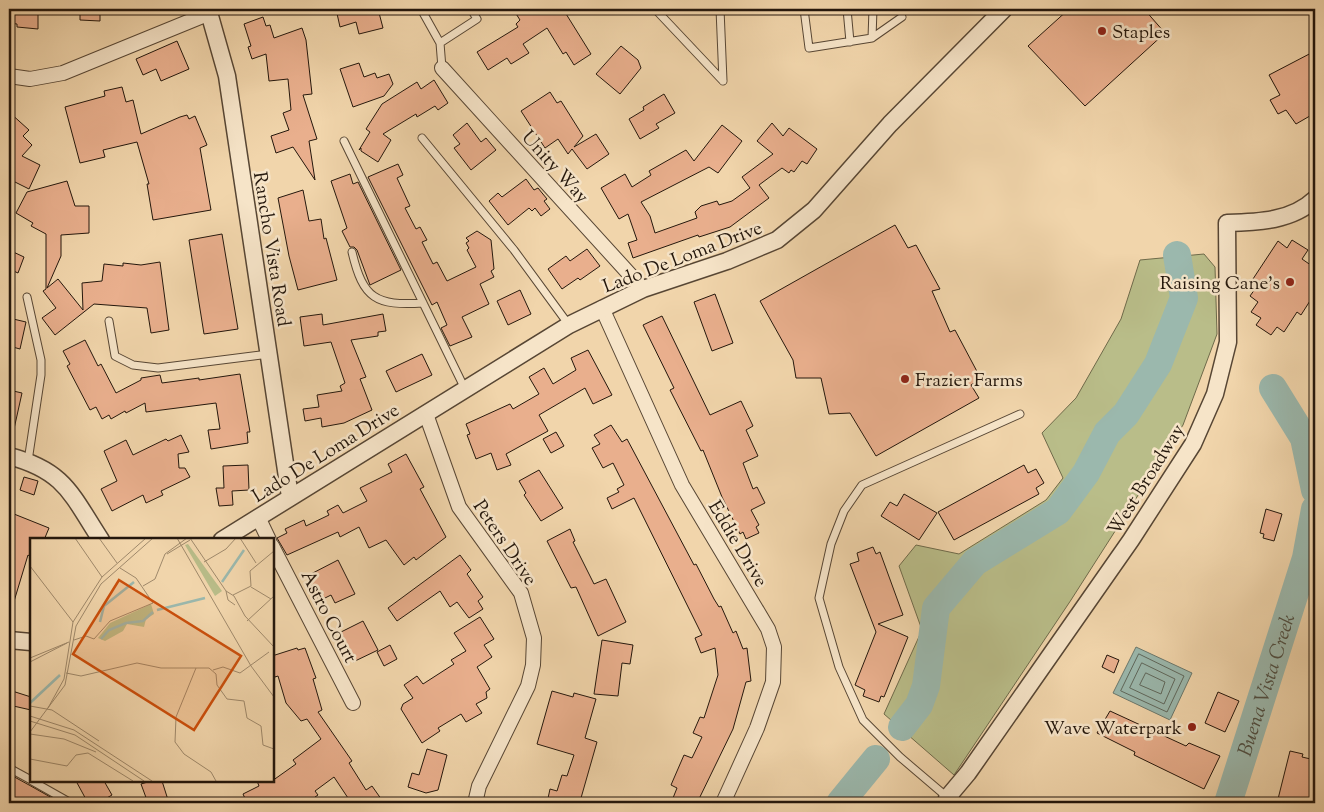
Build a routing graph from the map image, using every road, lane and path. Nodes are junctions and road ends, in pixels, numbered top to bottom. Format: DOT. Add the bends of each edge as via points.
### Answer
graph roads {
  1 [pos="421,9"];
  2 [pos="471,9"];
  3 [pos="655,9"];
  4 [pos="720,9"];
  5 [pos="804,9"];
  6 [pos="847,9"];
  7 [pos="872,9"];
  8 [pos="1004,9"];
  9 [pos="209,11"];
  10 [pos="902,17"];
  11 [pos="872,38"];
  12 [pos="850,42"];
  13 [pos="440,43"];
  14 [pos="442,68"];
  15 [pos="9,76"];
  16 [pos="422,138"];
  17 [pos="344,141"];
  18 [pos="1315,199"];
  19 [pos="352,252"];
  20 [pos="643,289"];
  21 [pos="28,297"];
  22 [pos="423,303"];
  23 [pos="602,308"];
  24 [pos="109,321"];
  25 [pos="569,325"];
  26 [pos="269,354"];
  27 [pos="465,389"];
  28 [pos="426,414"];
  29 [pos="1020,414"];
  30 [pos="9,456"];
  31 [pos="28,461"];
  32 [pos="290,497"];
  33 [pos="258,517"];
  34 [pos="101,538"];
  35 [pos="225,538"];
  36 [pos="268,538"];
  37 [pos="274,550"];
  38 [pos="9,640"];
  39 [pos="30,642"];
  40 [pos="353,703"];
  41 [pos="9,768"];
  42 [pos="30,780"];
  43 [pos="34,782"];
  44 [pos="951,801"];
  45 [pos="71,803"];
  46 [pos="475,803"];
  47 [pos="724,803"];
  1 -- 13 [label="lane"];
  2 -- 13 [label="lane" via="477,19"];
  3 -- 4 [label="lane" via="724,81"];
  5 -- 12 [label="lane" via="809,48"];
  6 -- 12 [label="lane"];
  7 -- 11 [label="lane"];
  8 -- 20 [label="street, Lado De Loma Drive" via="890,124 814,210 777,240 727,261"];
  9 -- 15 [label="street" via="63,73 30,79"];
  9 -- 26 [label="street, Rancho Vista Road" via="227,76"];
  10 -- 11 [label="lane"];
  11 -- 12 [label="lane"];
  13 -- 14 [label="lane"];
  14 -- 20 [label="street, Unity Way"];
  16 -- 25 [label="lane" via="514,250"];
  17 -- 22 [label="lane"];
  18 -- 44 [label="street, West Broadway" via="1306,208 1280,219 1227,223 1228,342 1215,394 1193,444 1131,540"];
  19 -- 22 [label="lane" via="358,278 372,294 389,303"];
  20 -- 23 [label="street, Lado De Loma Drive"];
  21 -- 31 [label="lane" via="41,375"];
  22 -- 27 [label="lane"];
  23 -- 25 [label="street, Lado De Loma Drive"];
  23 -- 47 [label="street, Eddie Drive" via="682,485 768,629 774,647 773,682"];
  24 -- 26 [label="lane" via="115,356 133,365 158,368"];
  25 -- 27 [label="street, Lado De Loma Drive"];
  26 -- 32 [label="street, Rancho Vista Road"];
  27 -- 28 [label="street, Lado De Loma Drive"];
  28 -- 32 [label="street, Lado De Loma Drive"];
  28 -- 46 [label="street, Peters Drive" via="459,506 520,593 534,638 528,686 479,786"];
  29 -- 44 [label="lane" via="862,484 844,511 831,544 819,598 839,667 856,709 874,733"];
  30 -- 31 [label="street"];
  31 -- 34 [label="street" via="44,468 66,486"];
  32 -- 33 [label="street, Lado De Loma Drive"];
  33 -- 35 [label="street, Lado De Loma Drive"];
  33 -- 36 [label="street"];
  37 -- 40 [label="street, Astro Court"];
  38 -- 39 [label="street"];
  41 -- 42 [label="lane"];
  43 -- 45 [label="lane"];
}
